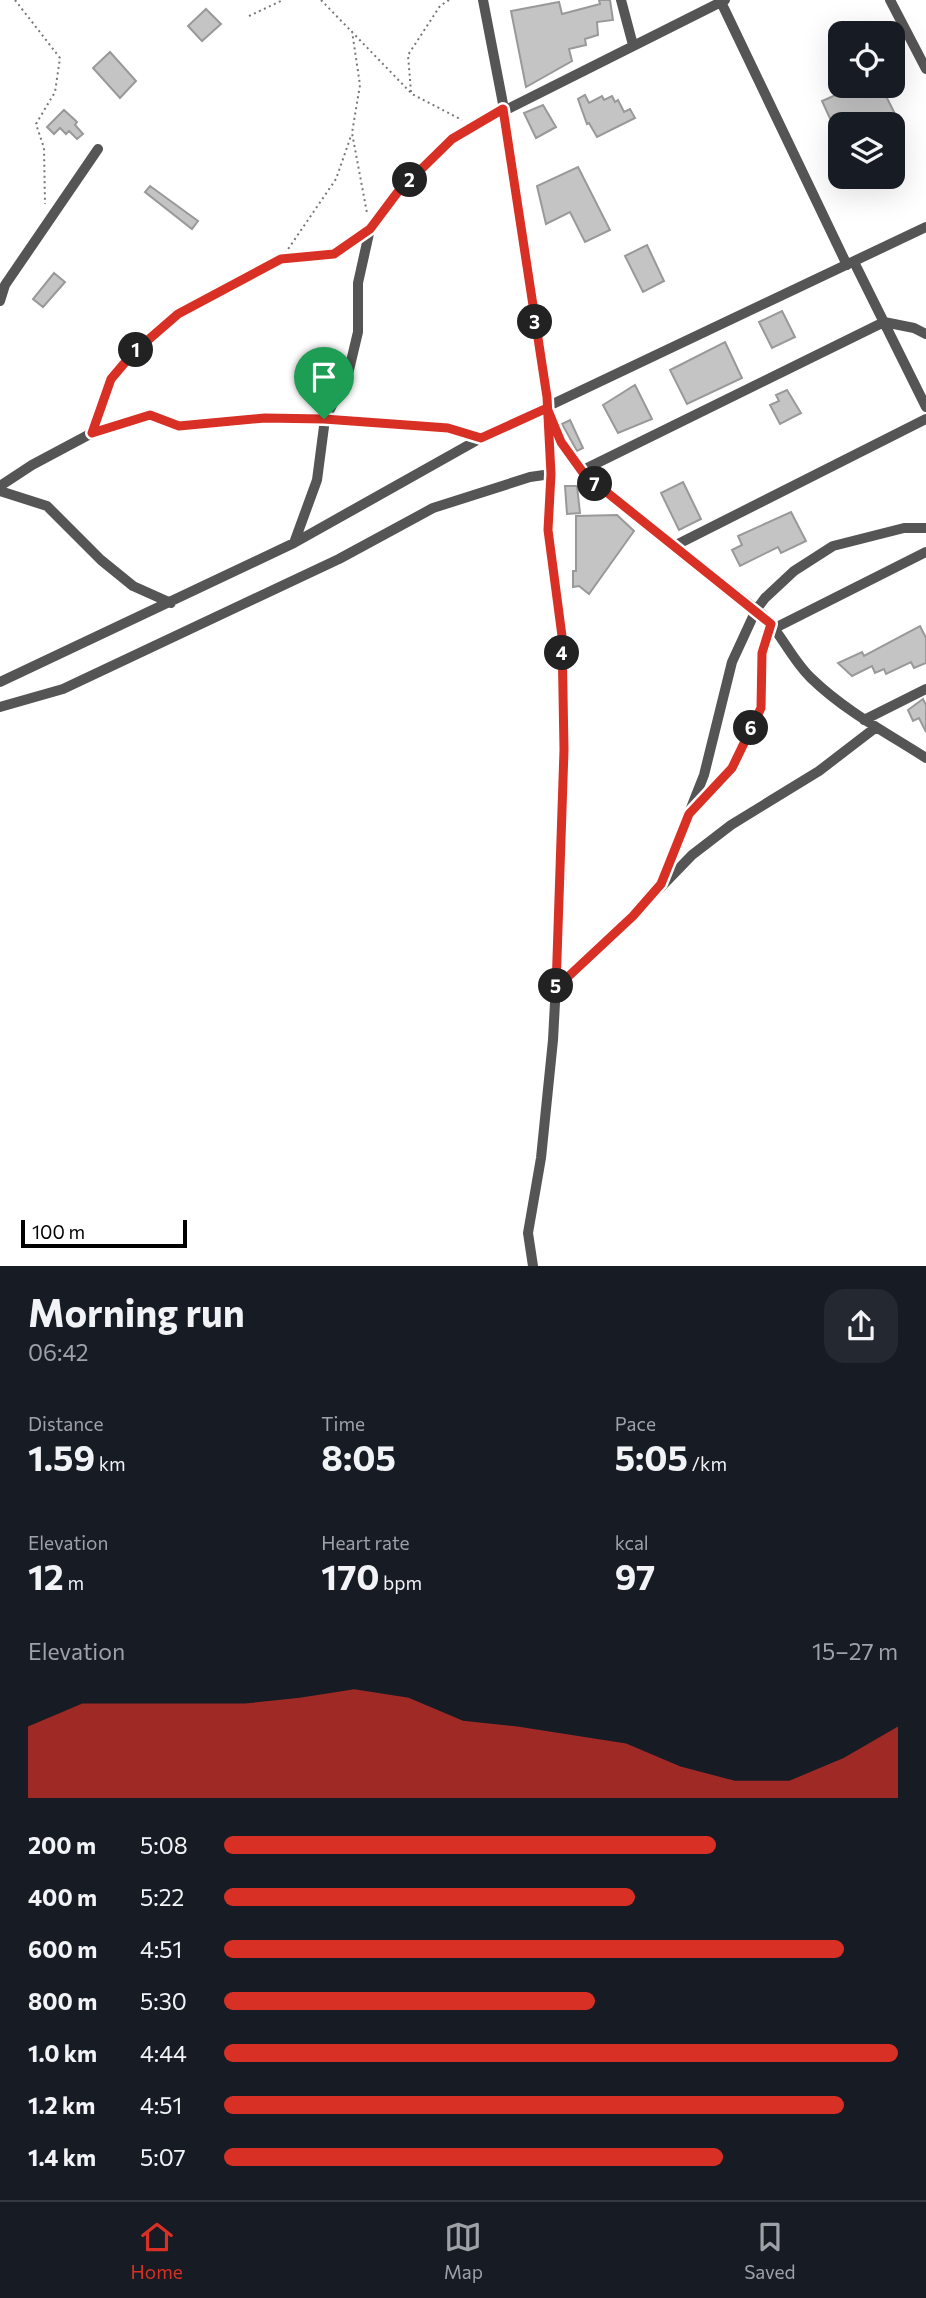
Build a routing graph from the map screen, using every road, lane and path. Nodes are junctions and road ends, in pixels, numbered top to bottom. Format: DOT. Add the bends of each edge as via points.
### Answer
graph roads {
  1 [pos="15,0"];
  2 [pos="283,0"];
  3 [pos="321,0"];
  4 [pos="449,0"];
  5 [pos="482,0"];
  6 [pos="621,0"];
  7 [pos="890,0"];
  8 [pos="723,1"];
  9 [pos="249,16"];
  10 [pos="352,31"];
  11 [pos="633,46"];
  12 [pos="926,69"];
  13 [pos="412,94"];
  14 [pos="503,109"];
  15 [pos="474,126"];
  16 [pos="352,133"];
  17 [pos="98,149"];
  18 [pos="46,226"];
  19 [pos="926,227"];
  20 [pos="370,229"];
  21 [pos="281,259"];
  22 [pos="850,264"];
  23 [pos="0,300"];
  24 [pos="884,322"];
  25 [pos="926,334"];
  26 [pos="926,407"];
  27 [pos="547,408"];
  28 [pos="324,419"];
  29 [pos="926,419"];
  30 [pos="92,433"];
  31 [pos="481,438"];
  32 [pos="581,471"];
  33 [pos="551,474"];
  34 [pos="0,488"];
  35 [pos="926,528"];
  36 [pos="294,543"];
  37 [pos="674,546"];
  38 [pos="926,552"];
  39 [pos="171,603"];
  40 [pos="756,610"];
  41 [pos="773,626"];
  42 [pos="0,671"];
  43 [pos="15,674"];
  44 [pos="0,682"];
  45 [pos="926,689"];
  46 [pos="0,707"];
  47 [pos="864,720"];
  48 [pos="875,728"];
  49 [pos="926,758"];
  50 [pos="706,796"];
  51 [pos="661,884"];
  52 [pos="556,988"];
  53 [pos="533,1265"];
  1 -- 18 [label="path" via="60,58 55,92 36,124 44,148"];
  2 -- 9 [label="path"];
  3 -- 10 [label="path"];
  4 -- 13 [label="path" via="440,6 408,55"];
  5 -- 14 [label="street"];
  6 -- 11 [label="street"];
  7 -- 12 [label="street"];
  8 -- 11 [label="street"];
  8 -- 22 [label="street"];
  10 -- 13 [label="path"];
  10 -- 16 [label="path" via="360,85"];
  11 -- 14 [label="street"];
  13 -- 15 [label="path"];
  14 -- 15 [label="street"];
  14 -- 27 [label="street"];
  15 -- 20 [label="street" via="452,139 397,193"];
  16 -- 20 [label="path"];
  16 -- 21 [label="path" via="336,179"];
  17 -- 18 [label="street"];
  18 -- 23 [label="street" via="5,285"];
  19 -- 22 [label="street"];
  20 -- 21 [label="path" via="334,254"];
  20 -- 28 [label="street" via="358,283 358,331 348,374"];
  21 -- 30 [label="path" via="178,314 133,353 111,379"];
  22 -- 24 [label="street"];
  22 -- 27 [label="street"];
  24 -- 25 [label="street"];
  24 -- 26 [label="street"];
  24 -- 32 [label="street"];
  27 -- 31 [label="street"];
  27 -- 32 [label="street" via="561,442"];
  27 -- 33 [label="street"];
  28 -- 30 [label="street" via="265,418 179,426 150,415"];
  28 -- 31 [label="street" via="448,428"];
  28 -- 36 [label="street" via="317,480"];
  29 -- 37 [label="street"];
  30 -- 34 [label="street"];
  31 -- 36 [label="street"];
  32 -- 37 [label="street"];
  33 -- 46 [label="street" via="433,508 339,559 62,689"];
  33 -- 52 [label="street" via="548,530 562,636 564,750"];
  34 -- 39 [label="street" via="47,506 101,561 133,586"];
  35 -- 40 [label="street" via="904,528 833,546 794,571"];
  36 -- 39 [label="street"];
  37 -- 40 [label="street"];
  38 -- 41 [label="street"];
  39 -- 43 [label="street"];
  40 -- 41 [label="street"];
  40 -- 51 [label="street" via="732,662 704,775"];
  41 -- 47 [label="street" via="809,677"];
  41 -- 50 [label="path" via="762,653 761,708 732,768"];
  42 -- 43 [label="street"];
  43 -- 44 [label="street"];
  45 -- 47 [label="street"];
  47 -- 48 [label="street"];
  48 -- 49 [label="street"];
  48 -- 51 [label="street" via="812,776 711,839"];
  51 -- 52 [label="street"];
  52 -- 53 [label="street" via="545,1118 528,1233"];
}
